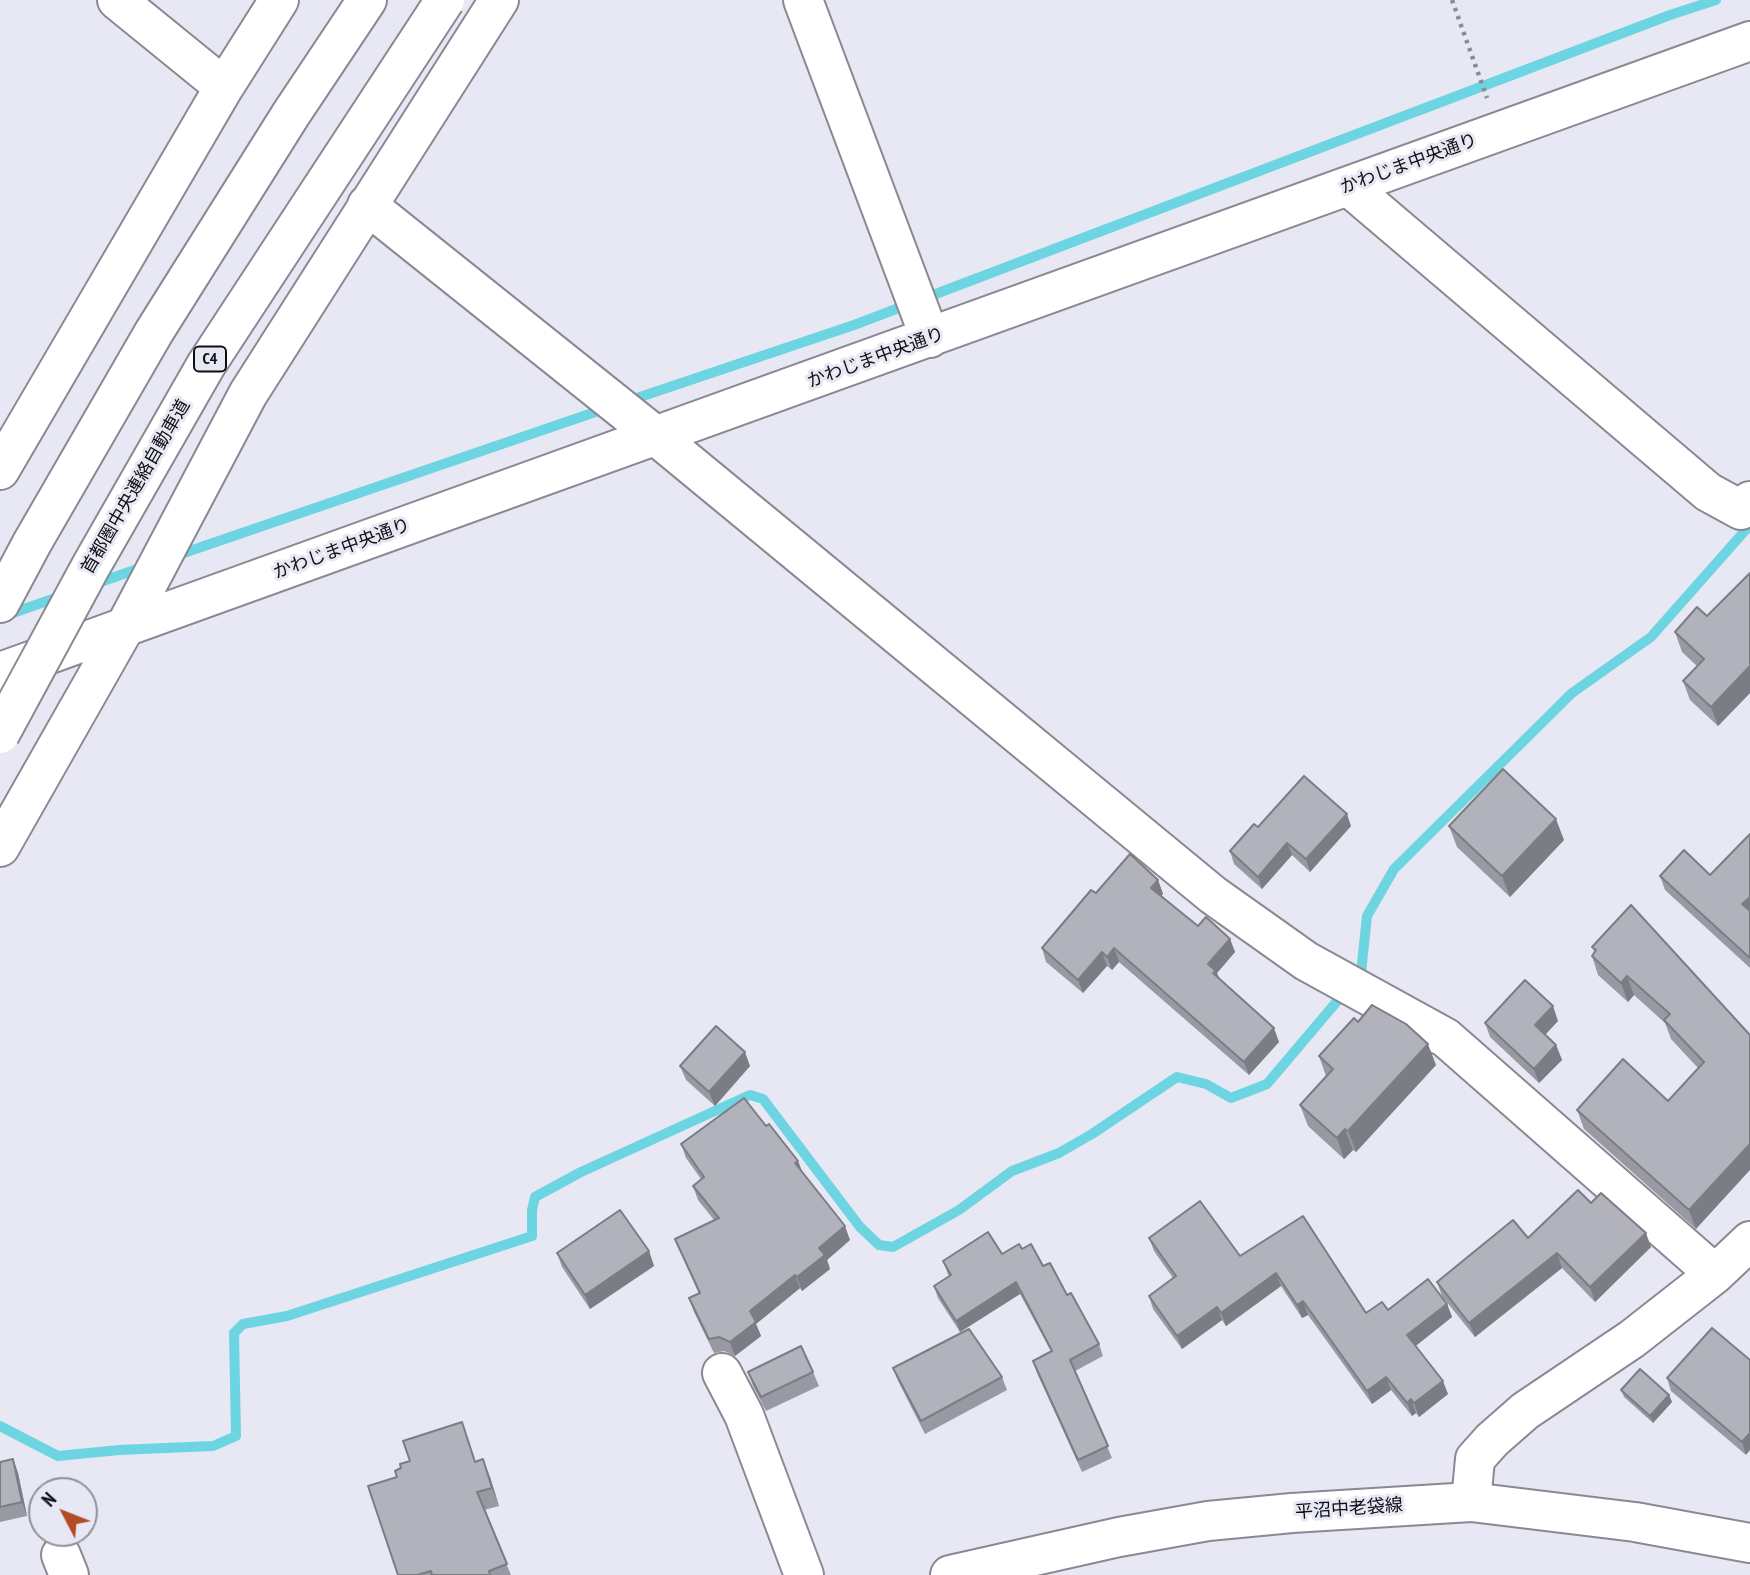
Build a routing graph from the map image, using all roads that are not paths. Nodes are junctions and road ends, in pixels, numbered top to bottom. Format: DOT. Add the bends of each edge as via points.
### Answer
graph roads {
  1 [pos="117,0"];
  2 [pos="279,0"];
  3 [pos="367,0"];
  4 [pos="445,0"];
  5 [pos="499,0"];
  6 [pos="803,0"];
  7 [pos="1750,41"];
  8 [pos="224,87"];
  9 [pos="1348,186"];
  10 [pos="368,205"];
  11 [pos="930,338"];
  12 [pos="656,436"];
  13 [pos="0,470"];
  14 [pos="1750,501"];
  15 [pos="0,603"];
  16 [pos="125,626"];
  17 [pos="0,672"];
  18 [pos="0,734"];
  19 [pos="0,847"];
  20 [pos="1750,1241"];
  21 [pos="1715,1275"];
  22 [pos="722,1373"];
  23 [pos="1471,1502"];
  24 [pos="1750,1542"];
  25 [pos="804,1575"];
  26 [pos="950,1575"];
  1 -- 8 [label="main road"];
  2 -- 8 [label="main road"];
  3 -- 15 [label="main road" via="154,332"];
  4 -- 18 [label="main road, 首都圏中央連絡自動車道 / C4, bridge" via="205,365"];
  5 -- 10 [label="main road"];
  6 -- 11 [label="main road"];
  7 -- 9 [label="main road, かわじま中央通り"];
  8 -- 13 [label="main road"];
  9 -- 11 [label="main road, かわじま中央通り"];
  9 -- 14 [label="main road" via="1708,492 1741,510"];
  10 -- 12 [label="main road"];
  10 -- 16 [label="main road" via="248,394"];
  11 -- 12 [label="main road, かわじま中央通り"];
  12 -- 16 [label="main road, かわじま中央通り"];
  12 -- 21 [label="main road" via="1213,895 1306,961 1446,1038"];
  16 -- 17 [label="main road, かわじま中央通り"];
  16 -- 19 [label="main road"];
  20 -- 21 [label="main road"];
  21 -- 23 [label="main road" via="1632,1339 1525,1411 1492,1440 1475,1460"];
  22 -- 25 [label="main road" via="744,1415"];
  23 -- 24 [label="main road, 平沼中老袋線"];
  23 -- 26 [label="main road, 平沼中老袋線" via="1208,1521"];
}
